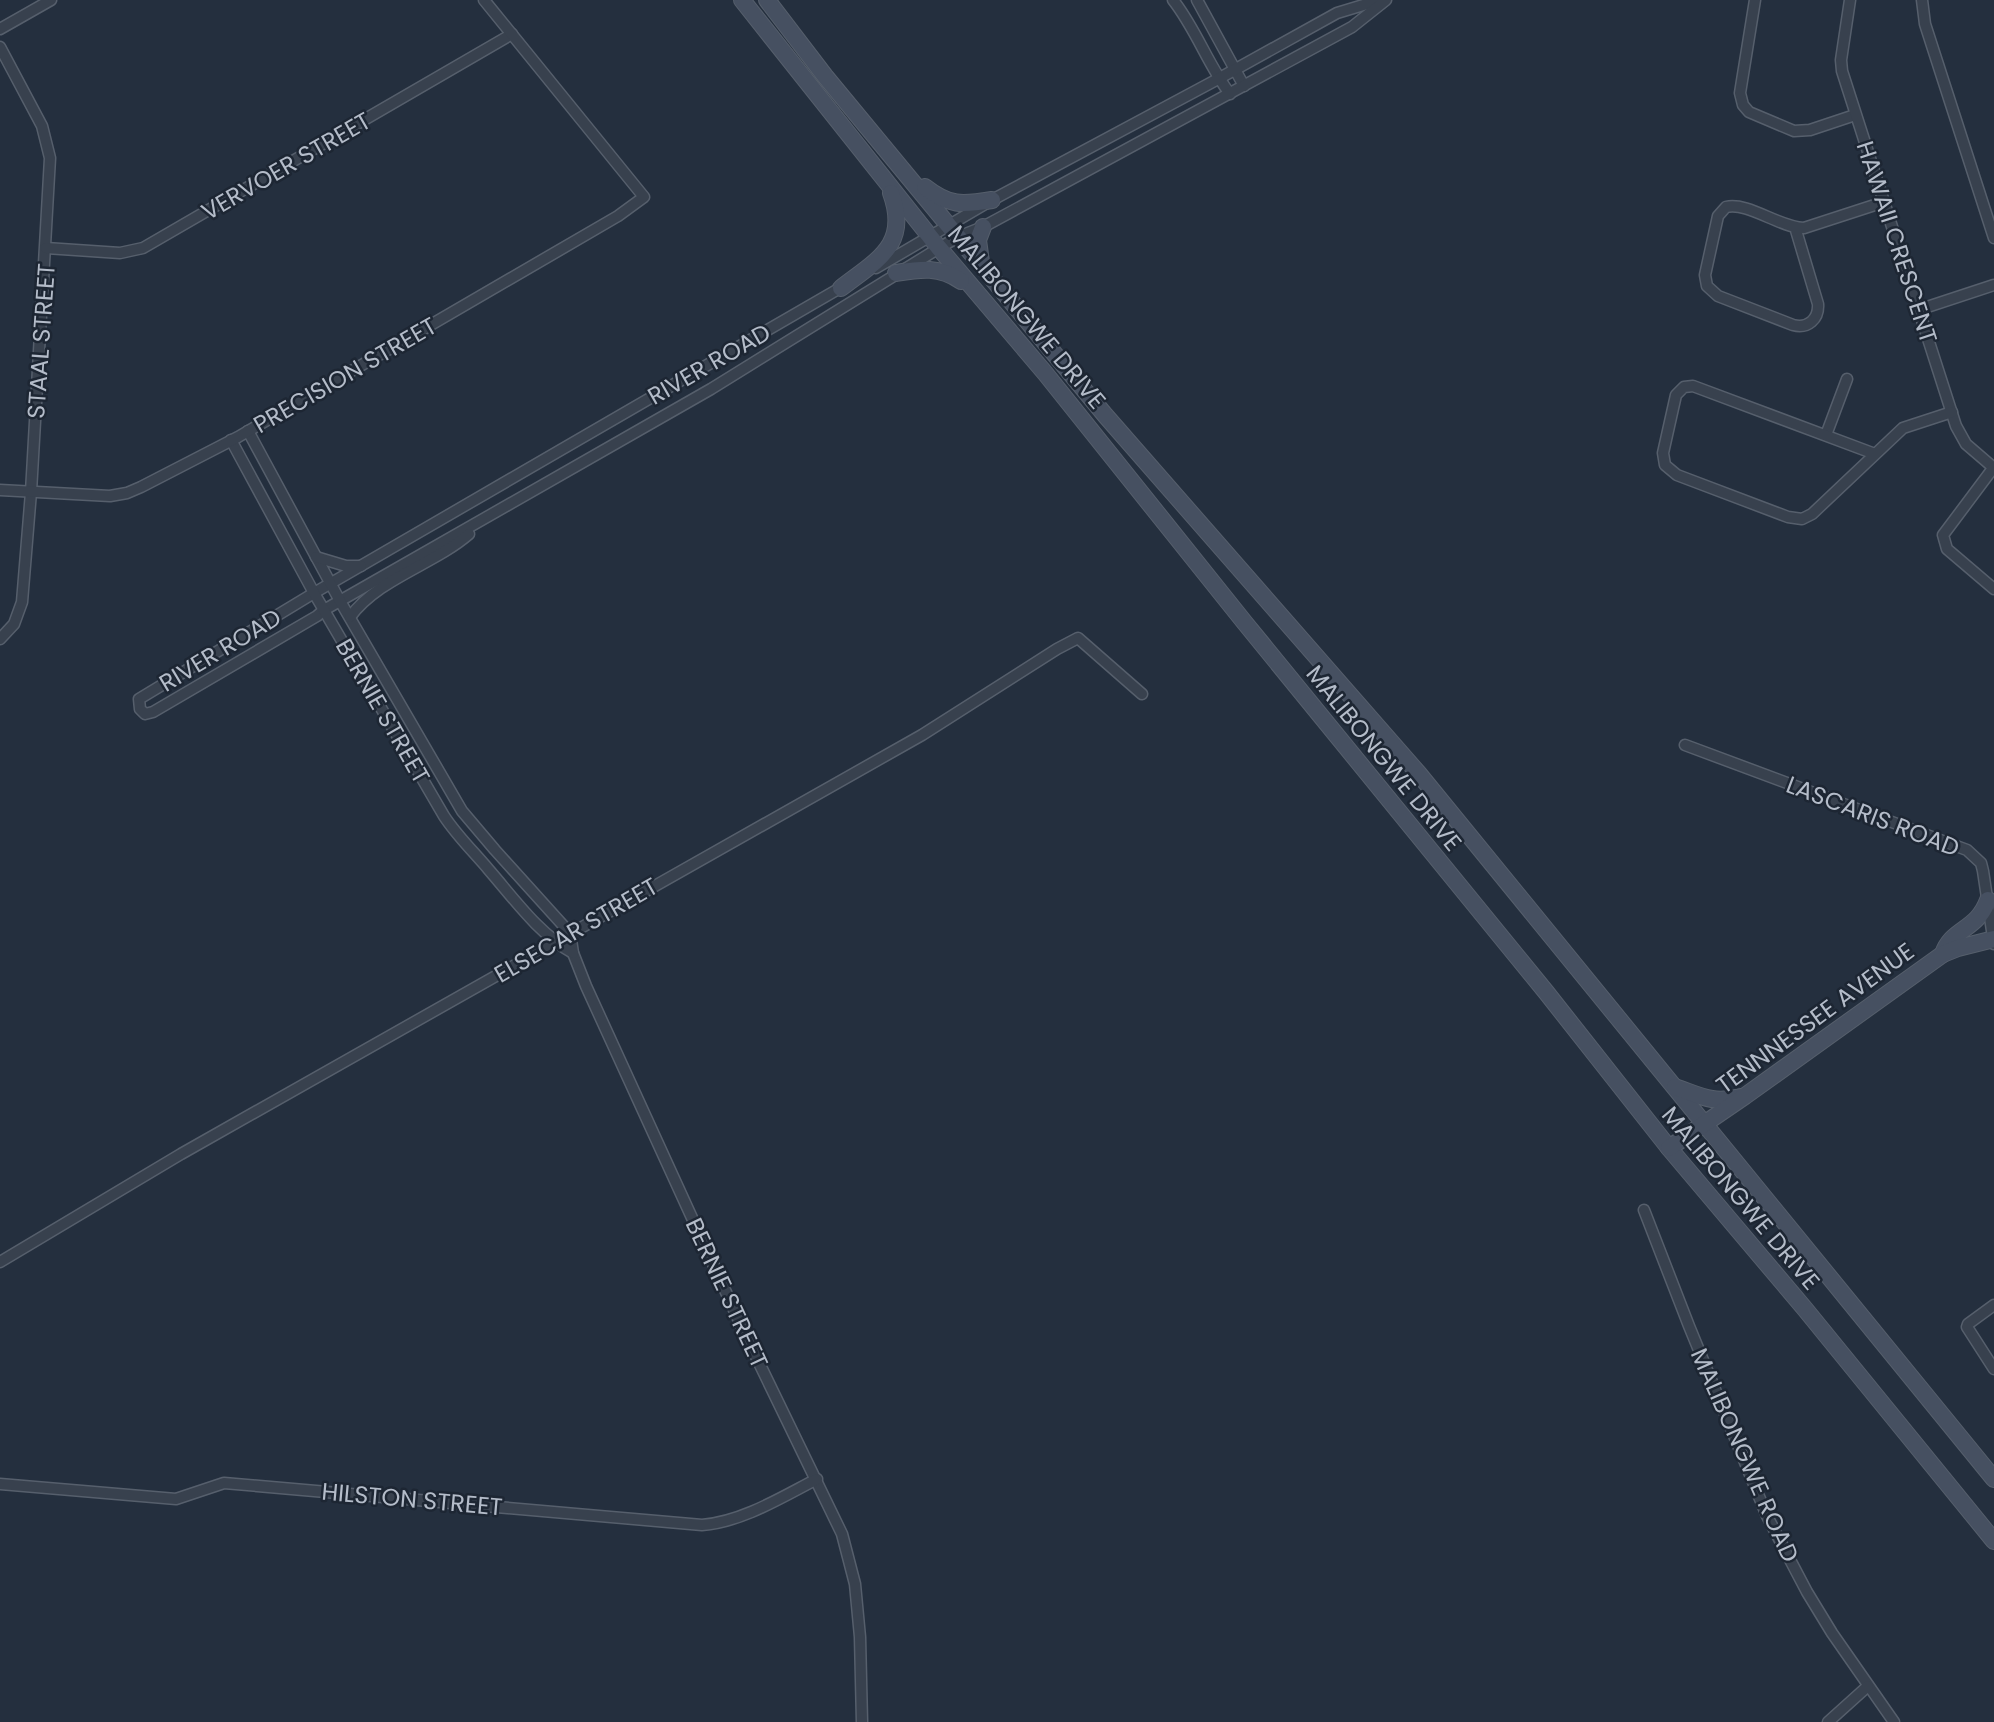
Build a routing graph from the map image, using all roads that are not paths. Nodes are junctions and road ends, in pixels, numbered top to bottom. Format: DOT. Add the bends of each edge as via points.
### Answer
graph roads {
  1 [pos="51,0"];
  2 [pos="484,0"];
  3 [pos="742,0"];
  4 [pos="767,0"];
  5 [pos="1174,0"];
  6 [pos="1197,0"];
  7 [pos="1380,0"];
  8 [pos="1386,0"];
  9 [pos="1755,0"];
  10 [pos="1850,0"];
  11 [pos="1922,0"];
  12 [pos="0,29"];
  13 [pos="512,34"];
  14 [pos="0,47"];
  15 [pos="1234,69"];
  16 [pos="1218,79"];
  17 [pos="1244,86"];
  18 [pos="1230,94"];
  19 [pos="1856,115"];
  20 [pos="901,169"];
  21 [pos="887,182"];
  22 [pos="992,200"];
  23 [pos="1884,202"];
  24 [pos="983,227"];
  25 [pos="1796,227"];
  26 [pos="954,231"];
  27 [pos="1994,238"];
  28 [pos="935,242"];
  29 [pos="47,248"];
  30 [pos="981,264"];
  31 [pos="896,273"];
  32 [pos="1994,285"];
  33 [pos="841,288"];
  34 [pos="972,288"];
  35 [pos="1918,310"];
  36 [pos="1847,379"];
  37 [pos="1952,412"];
  38 [pos="248,431"];
  39 [pos="1826,435"];
  40 [pos="232,440"];
  41 [pos="1875,454"];
  42 [pos="1994,467"];
  43 [pos="0,489"];
  44 [pos="31,492"];
  45 [pos="481,522"];
  46 [pos="316,557"];
  47 [pos="362,566"];
  48 [pos="331,584"];
  49 [pos="1994,589"];
  50 [pos="314,593"];
  51 [pos="340,601"];
  52 [pos="324,610"];
  53 [pos="350,618"];
  54 [pos="0,639"];
  55 [pos="1142,694"];
  56 [pos="1685,745"];
  57 [pos="1987,900"];
  58 [pos="570,933"];
  59 [pos="1994,941"];
  60 [pos="553,942"];
  61 [pos="573,953"];
  62 [pos="1943,954"];
  63 [pos="1673,1086"];
  64 [pos="1745,1096"];
  65 [pos="1705,1124"];
  66 [pos="1669,1148"];
  67 [pos="1644,1210"];
  68 [pos="0,1262"];
  69 [pos="1994,1305"];
  70 [pos="1994,1369"];
  71 [pos="817,1479"];
  72 [pos="1994,1479"];
  73 [pos="0,1484"];
  74 [pos="1994,1542"];
  75 [pos="1868,1686"];
  76 [pos="862,1722"];
  77 [pos="1828,1722"];
  78 [pos="1894,1722"];
  1 -- 12 [label="street"];
  2 -- 13 [label="street"];
  3 -- 21 [label="main road, MALIBONGWE DRIVE"];
  4 -- 20 [label="main road, MALIBONGWE DRIVE"];
  5 -- 16 [label="street"];
  6 -- 15 [label="street"];
  7 -- 15 [label="street, RIVER ROAD" via="1336,12"];
  8 -- 17 [label="street, RIVER ROAD" via="1352,27"];
  9 -- 19 [label="street" via="1742,105 1799,131"];
  10 -- 19 [label="street, HAWAII CRESCENT" via="1841,60"];
  11 -- 27 [label="street" via="1925,24"];
  13 -- 29 [label="street, VERVOER STREET" via="143,248 120,253"];
  13 -- 38 [label="street, PRECISION STREET" via="644,197"];
  14 -- 29 [label="street, STAAL STREET" via="47,140"];
  15 -- 16 [label="street, RIVER ROAD"];
  15 -- 17 [label="street"];
  16 -- 18 [label="street"];
  16 -- 22 [label="street, RIVER ROAD"];
  17 -- 18 [label="street, RIVER ROAD"];
  18 -- 24 [label="street, RIVER ROAD"];
  19 -- 23 [label="street, HAWAII CRESCENT"];
  20 -- 22 [label="main road" via="948,202"];
  20 -- 26 [label="main road, MALIBONGWE DRIVE"];
  21 -- 28 [label="main road, MALIBONGWE DRIVE"];
  21 -- 33 [label="main road" via="898,222 891,244 884,255"];
  22 -- 26 [label="street, RIVER ROAD"];
  23 -- 25 [label="street"];
  23 -- 35 [label="street, HAWAII CRESCENT"];
  24 -- 26 [label="street, RIVER ROAD"];
  24 -- 30 [label="main road" via="978,240"];
  25 -- 25 [label="street" via="1738,206 1722,209 1705,275 1710,291 1793,325 1810,323 1818,304"];
  26 -- 28 [label="street, RIVER ROAD"];
  26 -- 30 [label="main road, MALIBONGWE DRIVE"];
  28 -- 31 [label="street, RIVER ROAD"];
  28 -- 33 [label="street, RIVER ROAD"];
  28 -- 34 [label="main road, MALIBONGWE DRIVE"];
  29 -- 44 [label="street, STAAL STREET"];
  30 -- 63 [label="main road, MALIBONGWE DRIVE" via="1105,415 1419,774"];
  31 -- 34 [label="main road" via="938,270"];
  31 -- 45 [label="street, RIVER ROAD" via="711,389"];
  32 -- 35 [label="street"];
  33 -- 47 [label="street, RIVER ROAD"];
  34 -- 66 [label="main road, MALIBONGWE DRIVE"];
  35 -- 37 [label="street, HAWAII CRESCENT"];
  36 -- 39 [label="street"];
  37 -- 41 [label="street" via="1905,426"];
  37 -- 42 [label="street, HAWAII CRESCENT" via="1966,443"];
  38 -- 40 [label="street, PRECISION STREET"];
  38 -- 46 [label="street, BERNIE STREET"];
  39 -- 41 [label="street"];
  39 -- 41 [label="street" via="1688,386 1676,395 1663,461 1677,475 1802,519"];
  40 -- 44 [label="street, PRECISION STREET" via="127,493"];
  40 -- 50 [label="street, BERNIE STREET"];
  42 -- 49 [label="street" via="1943,535 1947,549"];
  43 -- 44 [label="street, PRECISION STREET"];
  44 -- 54 [label="street, STAAL STREET" via="22,602 14,624"];
  45 -- 51 [label="street, RIVER ROAD"];
  45 -- 53 [label="street" via="445,552 366,598"];
  46 -- 47 [label="street"];
  46 -- 48 [label="street, BERNIE STREET"];
  47 -- 48 [label="street, RIVER ROAD"];
  48 -- 50 [label="street, RIVER ROAD"];
  48 -- 51 [label="street, BERNIE STREET"];
  50 -- 52 [label="street, BERNIE STREET"];
  50 -- 52 [label="street, RIVER ROAD" via="139,699 139,709 145,714 153,712"];
  51 -- 52 [label="street, RIVER ROAD"];
  51 -- 53 [label="street, BERNIE STREET"];
  52 -- 60 [label="street, BERNIE STREET" via="444,816"];
  53 -- 58 [label="street, BERNIE STREET" via="465,815"];
  55 -- 58 [label="street, ELSECAR STREET" via="1078,638 922,735"];
  56 -- 57 [label="street, LASCARIS ROAD" via="1962,848 1981,863"];
  57 -- 59 [label="street, LASCARIS ROAD"];
  57 -- 62 [label="main road" via="1981,915 1953,937"];
  58 -- 60 [label="street, ELSECAR STREET"];
  58 -- 61 [label="street, BERNIE STREET"];
  59 -- 62 [label="main road, TENNNESSEE AVENUE"];
  60 -- 61 [label="street, BERNIE STREET"];
  60 -- 68 [label="street, ELSECAR STREET"];
  61 -- 71 [label="street, BERNIE STREET" via="740,1323"];
  62 -- 64 [label="main road, TENNNESSEE AVENUE"];
  63 -- 64 [label="main road" via="1710,1100"];
  63 -- 65 [label="main road, MALIBONGWE DRIVE"];
  64 -- 65 [label="main road, TENNNESSEE AVENUE"];
  65 -- 66 [label="main road, TENNNESSEE AVENUE"];
  65 -- 72 [label="main road, MALIBONGWE DRIVE"];
  66 -- 74 [label="main road, MALIBONGWE DRIVE"];
  67 -- 75 [label="street, MALIBONGWE ROAD" via="1756,1493 1807,1592"];
  69 -- 70 [label="street" via="1967,1327"];
  71 -- 73 [label="street, HILSTON STREET" via="746,1513 702,1525 224,1483 176,1499"];
  71 -- 76 [label="street, BERNIE STREET" via="847,1547 855,1584"];
  75 -- 77 [label="street"];
  75 -- 78 [label="street, MALIBONGWE ROAD"];
}
